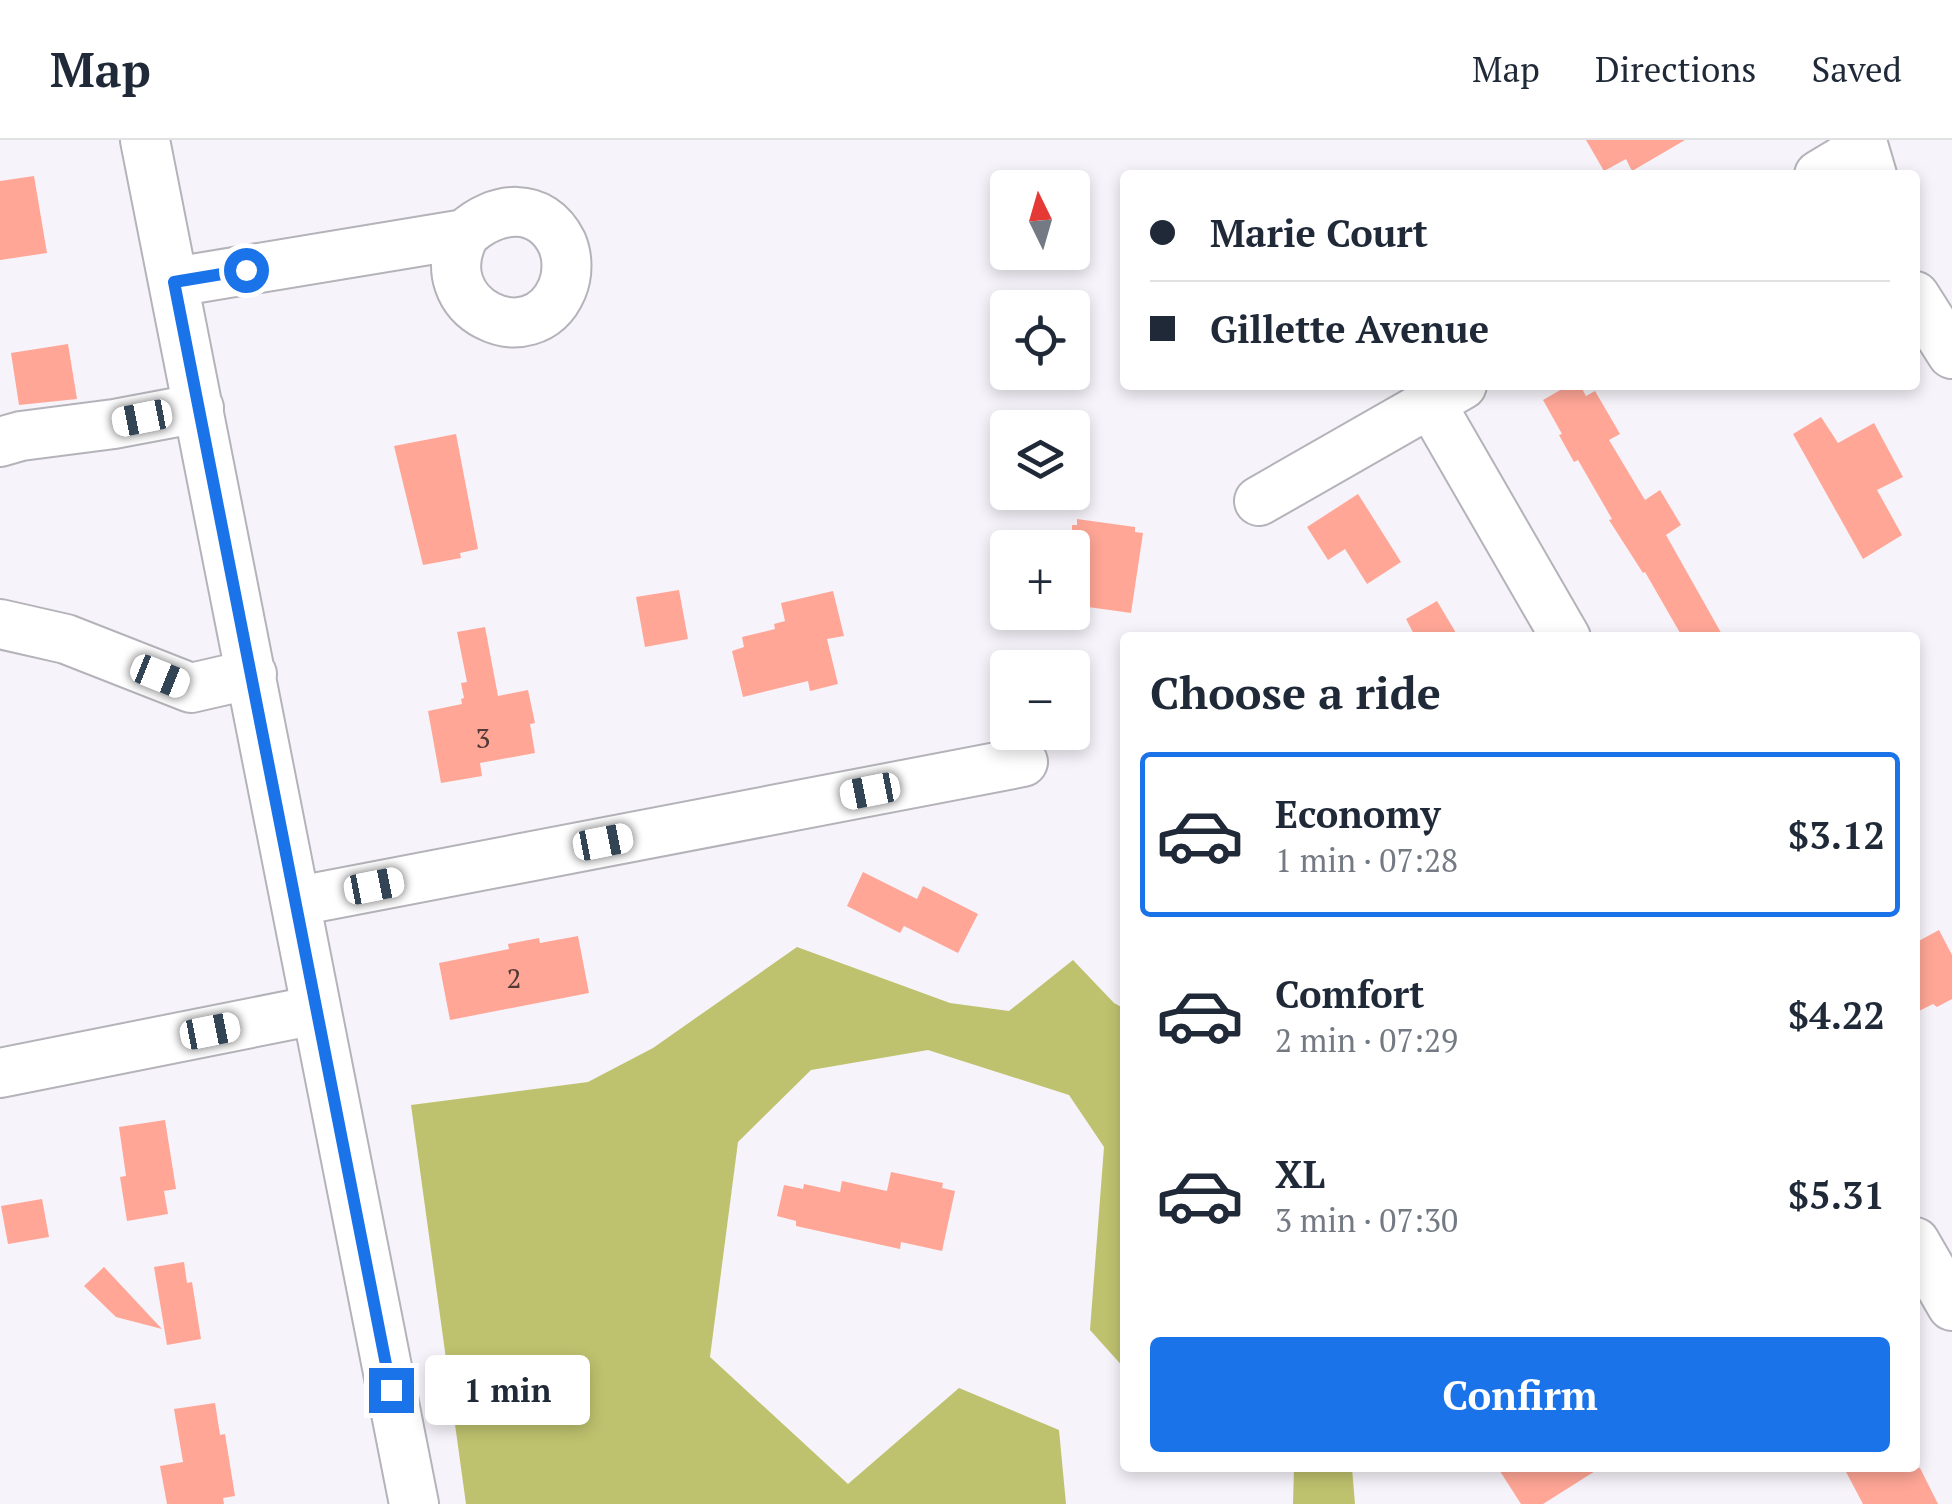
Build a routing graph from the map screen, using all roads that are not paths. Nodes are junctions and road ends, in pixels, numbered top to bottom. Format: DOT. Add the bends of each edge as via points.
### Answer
graph roads {
  1 [pos="145,140"];
  2 [pos="1867,154"];
  3 [pos="1830,170"];
  4 [pos="465,234"];
  5 [pos="174,282"];
  6 [pos="1920,305"];
  7 [pos="1952,354"];
  8 [pos="1447,394"];
  9 [pos="199,408"];
  10 [pos="0,442"];
  11 [pos="1259,501"];
  12 [pos="0,624"];
  13 [pos="1563,632"];
  14 [pos="252,674"];
  15 [pos="1023,762"];
  16 [pos="298,901"];
  17 [pos="316,1010"];
  18 [pos="0,1073"];
  19 [pos="1920,1251"];
  20 [pos="1952,1306"];
  21 [pos="414,1504"];
  1 -- 5 [label="street"];
  2 -- 3 [label="street"];
  4 -- 5 [label="street"];
  5 -- 9 [label="street"];
  6 -- 7 [label="street"];
  8 -- 11 [label="street"];
  8 -- 13 [label="street"];
  9 -- 10 [label="street"];
  9 -- 14 [label="street"];
  12 -- 14 [label="street" via="66,638 191,688"];
  14 -- 16 [label="street"];
  15 -- 16 [label="street"];
  16 -- 17 [label="street"];
  17 -- 18 [label="street"];
  17 -- 21 [label="street"];
  19 -- 20 [label="street"];
}
